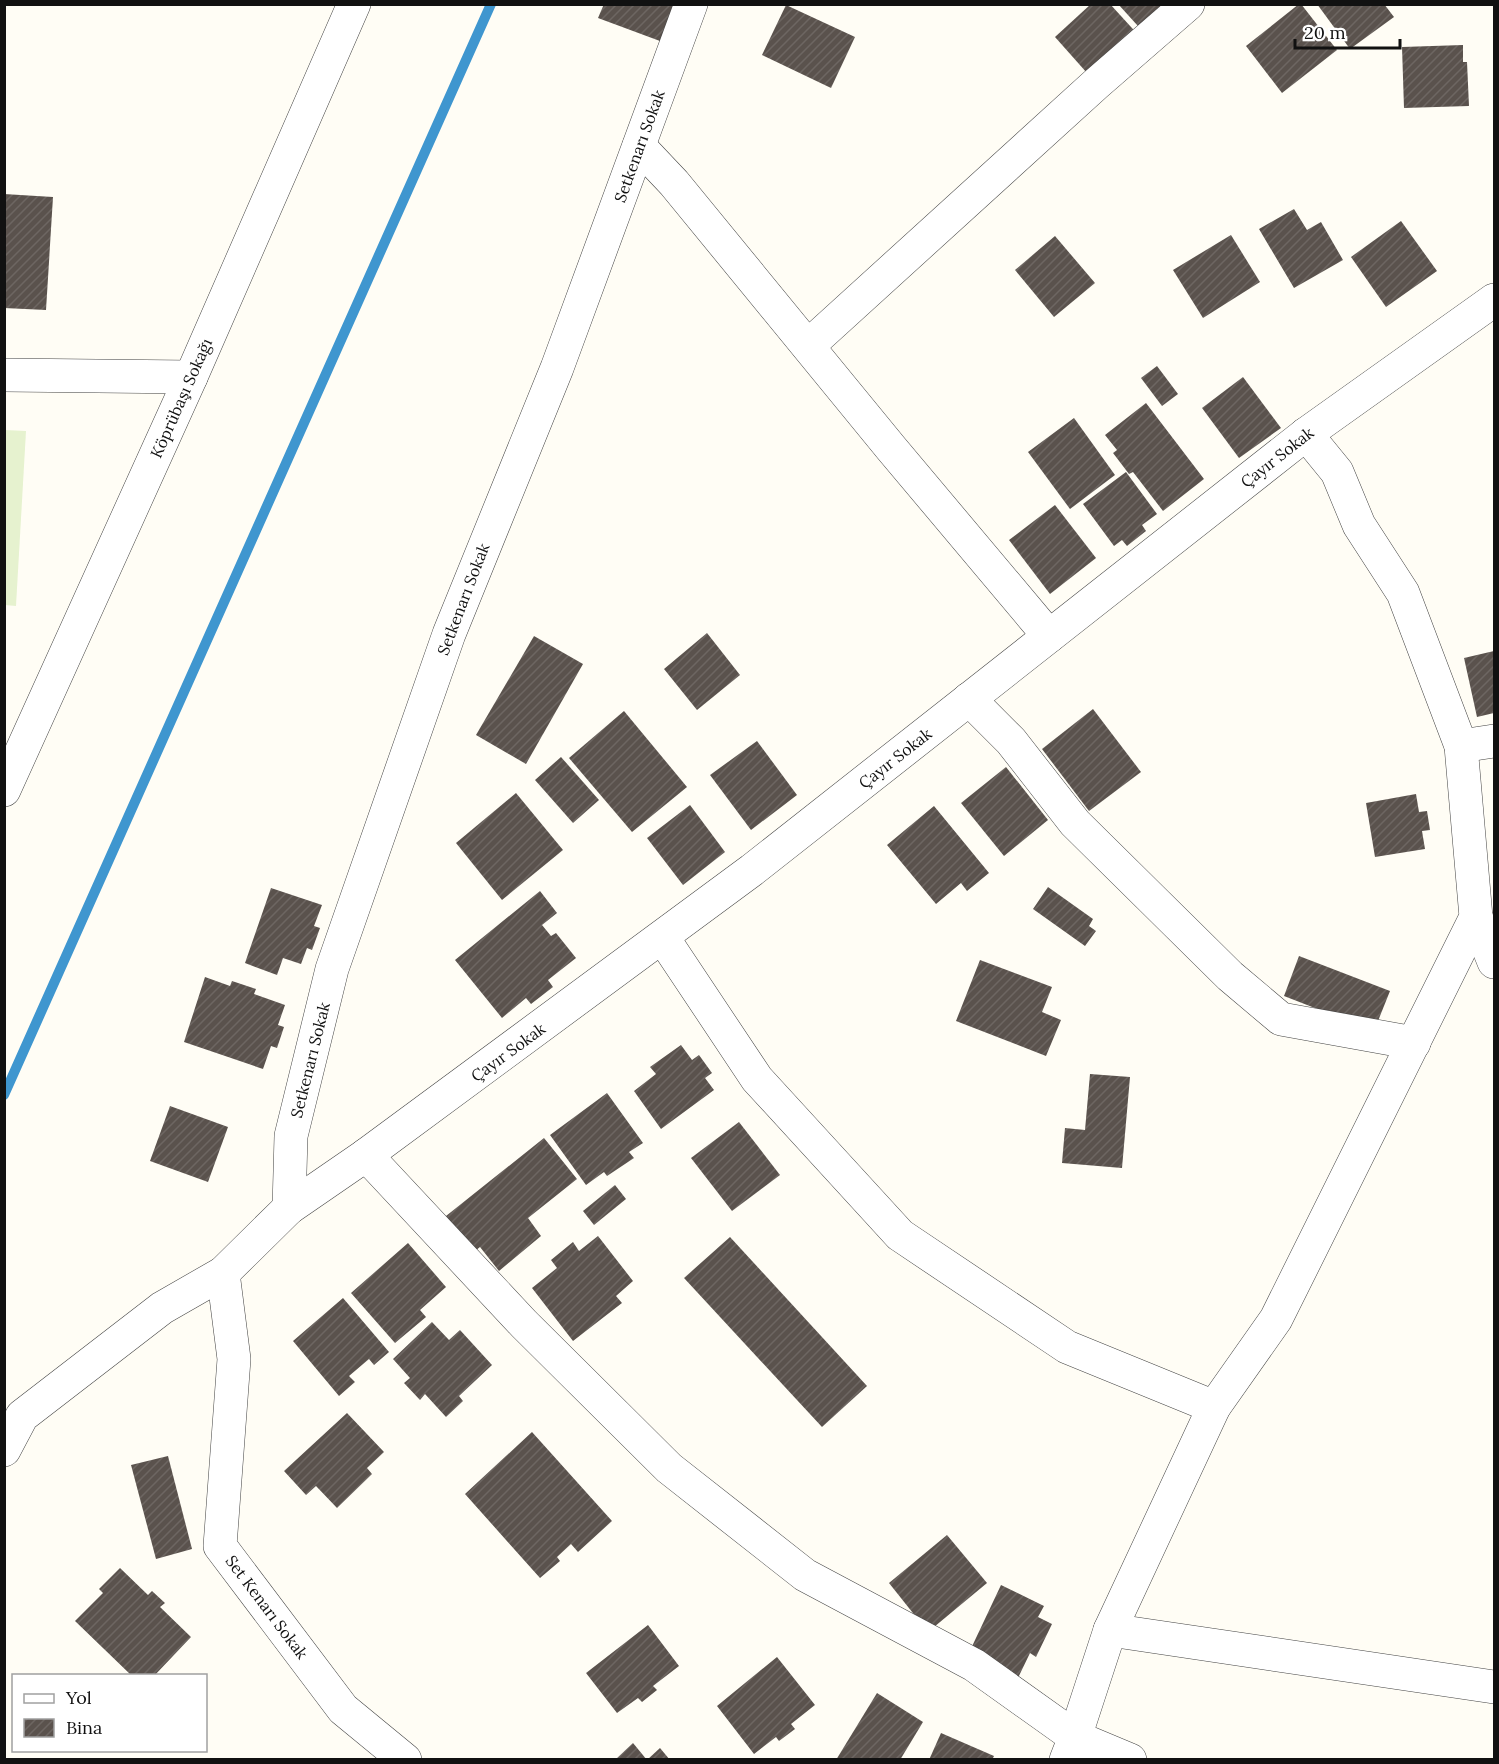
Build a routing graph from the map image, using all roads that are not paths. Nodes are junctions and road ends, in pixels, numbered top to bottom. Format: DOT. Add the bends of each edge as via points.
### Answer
graph roads {
  1 [pos="354,4"];
  2 [pos="690,4"];
  3 [pos="1188,4"];
  4 [pos="639,146"];
  5 [pos="1494,300"];
  6 [pos="808,346"];
  7 [pos="4,375"];
  8 [pos="191,377"];
  9 [pos="1306,434"];
  10 [pos="1049,636"];
  11 [pos="969,699"];
  12 [pos="1494,741"];
  13 [pos="1461,746"];
  14 [pos="4,790"];
  15 [pos="1476,917"];
  16 [pos="663,938"];
  17 [pos="1494,962"];
  18 [pos="1414,1043"];
  19 [pos="366,1155"];
  20 [pos="289,1208"];
  21 [pos="223,1273"];
  22 [pos="1214,1407"];
  23 [pos="4,1450"];
  24 [pos="1110,1630"];
  25 [pos="1494,1687"];
  26 [pos="1071,1748"];
  27 [pos="405,1760"];
  28 [pos="1130,1760"];
  1 -- 8 [label="street, Köprübaşı Sokağı"];
  2 -- 4 [label="street, Setkenarı Sokak"];
  3 -- 6 [label="street"];
  4 -- 6 [label="street"];
  4 -- 20 [label="street, Setkenarı Sokak" via="557,368 449,634 332,969 291,1137"];
  5 -- 9 [label="street, Çayır Sokak"];
  6 -- 10 [label="street"];
  7 -- 8 [label="street"];
  8 -- 14 [label="street, Köprübaşı Sokağı"];
  9 -- 10 [label="street, Çayır Sokak"];
  9 -- 13 [label="street" via="1337,472 1359,525 1403,593"];
  10 -- 11 [label="street, Çayır Sokak"];
  11 -- 16 [label="street, Çayır Sokak"];
  11 -- 18 [label="street" via="1011,741 1075,823 1230,976 1281,1018"];
  12 -- 13 [label="street"];
  13 -- 15 [label="street"];
  15 -- 17 [label="street"];
  15 -- 18 [label="street"];
  16 -- 19 [label="street, Çayır Sokak"];
  16 -- 22 [label="street" via="757,1079 900,1235 1067,1347"];
  18 -- 22 [label="street" via="1276,1319"];
  19 -- 20 [label="street, Çayır Sokak"];
  19 -- 26 [label="street" via="524,1324 669,1468 805,1575 974,1665"];
  20 -- 21 [label="street, Çayır Sokak"];
  21 -- 23 [label="street, Çayır Sokak" via="162,1308 21,1416"];
  21 -- 27 [label="street, Set Kenarı Sokak" via="234,1359 220,1546 344,1709"];
  22 -- 24 [label="street"];
  24 -- 25 [label="street"];
  24 -- 26 [label="street"];
  26 -- 28 [label="street"];
}
